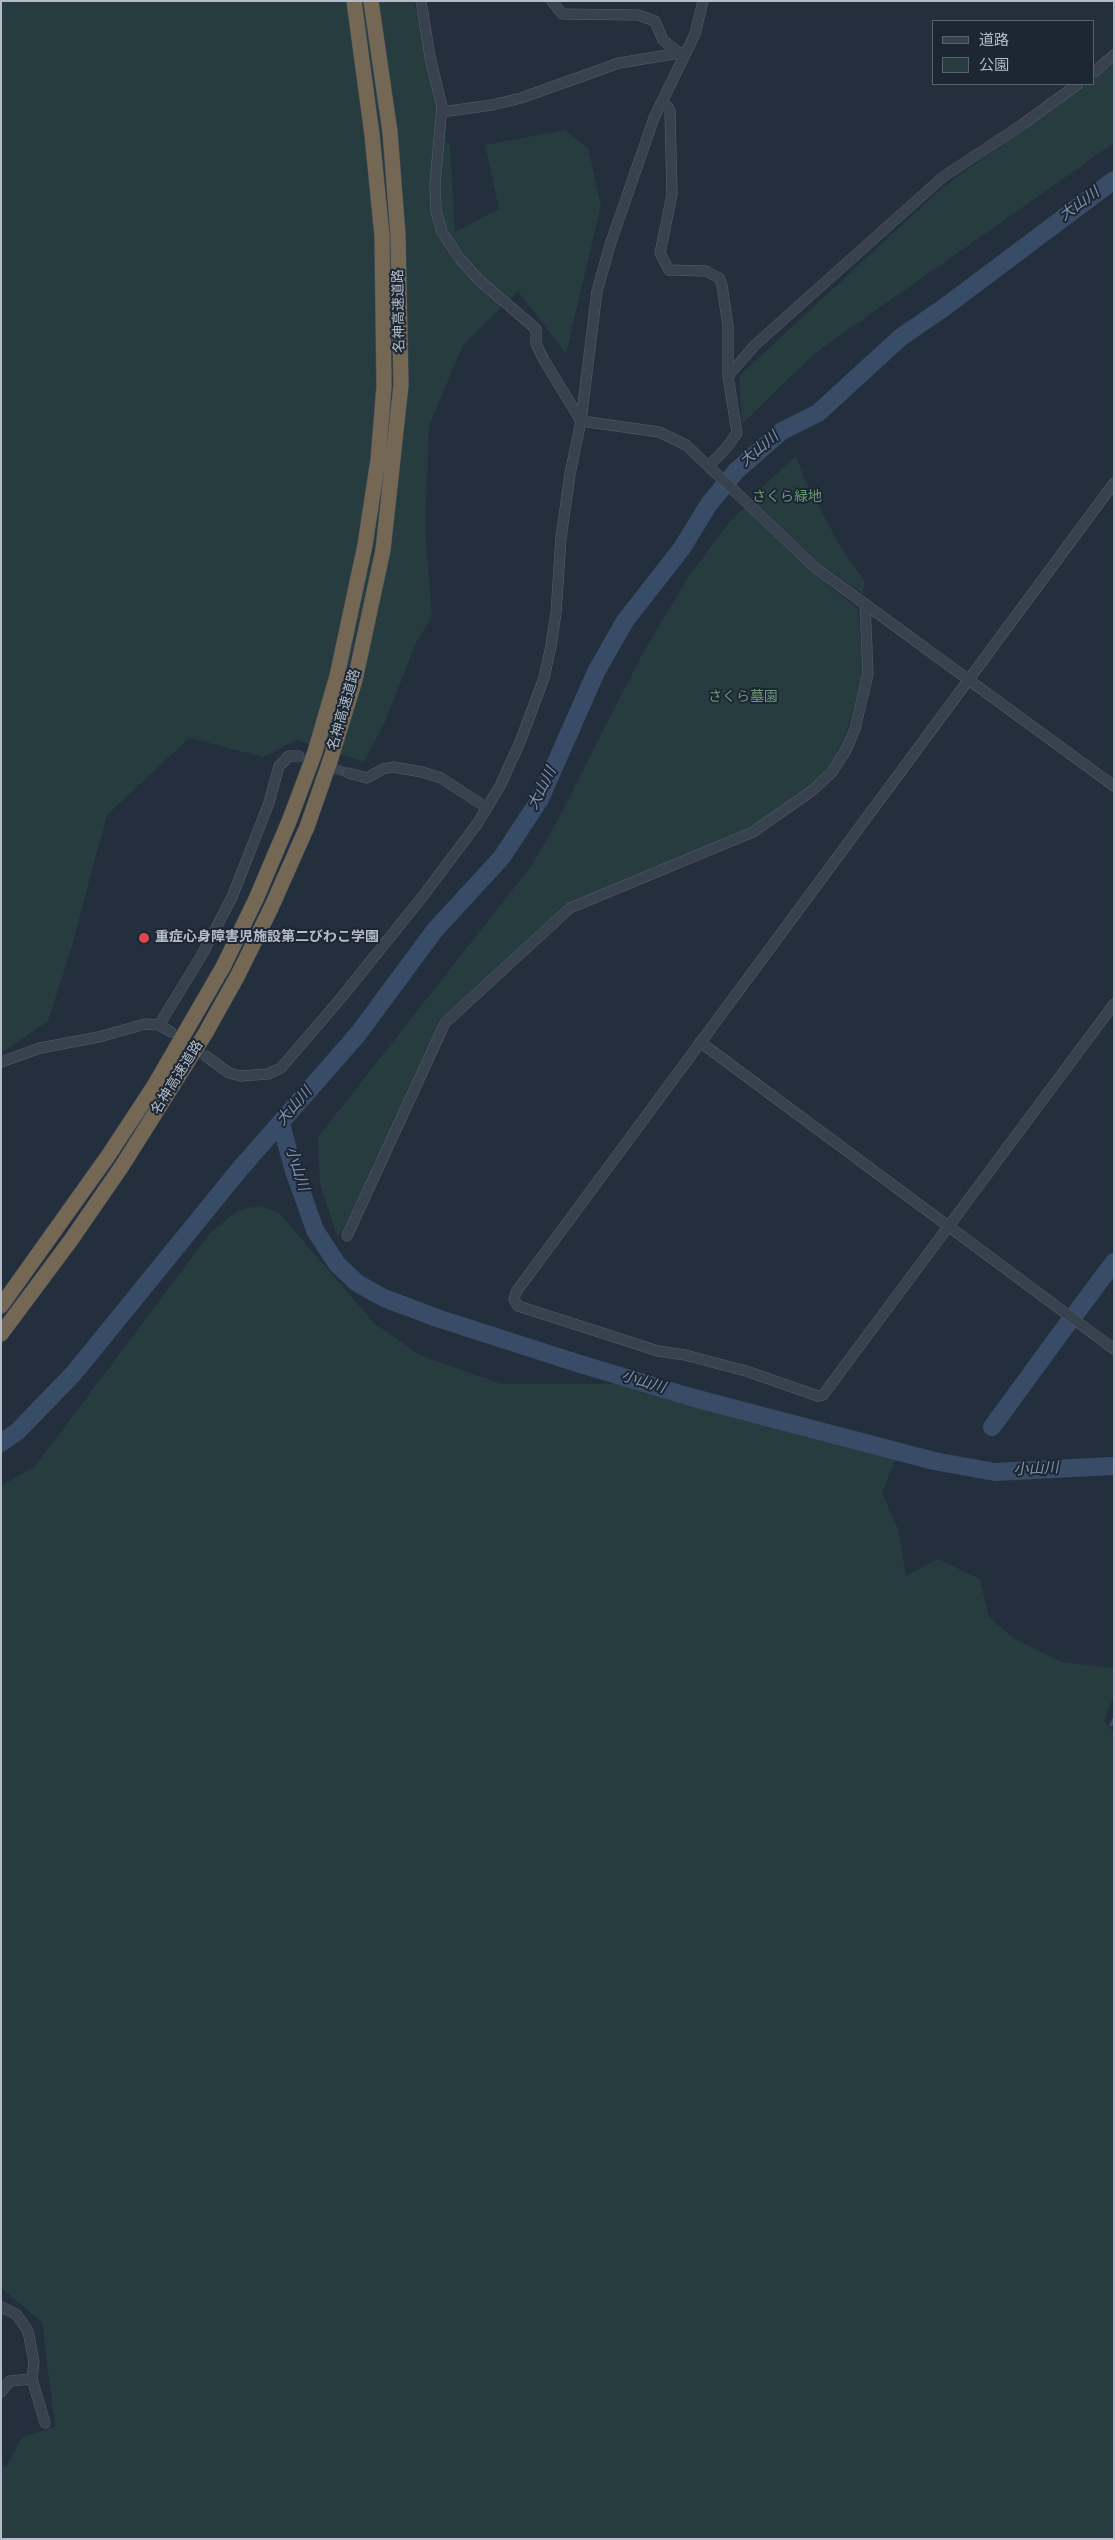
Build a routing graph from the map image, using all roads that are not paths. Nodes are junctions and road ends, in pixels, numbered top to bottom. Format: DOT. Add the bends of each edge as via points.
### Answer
graph roads {
  1 [pos="354,1"];
  2 [pos="371,1"];
  3 [pos="421,1"];
  4 [pos="552,1"];
  5 [pos="703,1"];
  6 [pos="683,53"];
  7 [pos="1114,56"];
  8 [pos="1095,71"];
  9 [pos="1077,85"];
  10 [pos="661,103"];
  11 [pos="442,112"];
  12 [pos="728,376"];
  13 [pos="581,421"];
  14 [pos="710,466"];
  15 [pos="1114,483"];
  16 [pos="865,604"];
  17 [pos="968,680"];
  18 [pos="299,756"];
  19 [pos="348,773"];
  20 [pos="1114,786"];
  21 [pos="487,808"];
  22 [pos="1114,1004"];
  23 [pos="158,1026"];
  24 [pos="171,1032"];
  25 [pos="700,1042"];
  26 [pos="206,1056"];
  27 [pos="1,1062"];
  28 [pos="948,1226"];
  29 [pos="348,1236"];
  30 [pos="1,1306"];
  31 [pos="1,1334"];
  32 [pos="1114,1349"];
  33 [pos="1,2307"];
  34 [pos="32,2379"];
  35 [pos="1,2392"];
  36 [pos="45,2423"];
  1 -- 30 [label="highway, 名神高速道路" via="382,236 384,386 378,460 365,545 337,676 315,752 290,819 223,967 154,1086"];
  2 -- 31 [label="highway, 名神高速道路" via="390,132 398,234 401,385 383,550 355,680 307,827 238,975 122,1166"];
  3 -- 11 [label="street"];
  4 -- 6 [label="street" via="562,14 638,15 655,21 663,40"];
  5 -- 6 [label="street" via="699,23"];
  6 -- 10 [label="street"];
  6 -- 11 [label="street" via="619,62 521,98"];
  7 -- 8 [label="street"];
  9 -- 12 [label="street" via="943,177 755,345"];
  10 -- 12 [label="street" via="670,111 672,195 660,253 669,270 714,273 722,285 728,326"];
  10 -- 13 [label="street" via="632,178 597,291"];
  11 -- 13 [label="street" via="435,184 436,211 442,232 479,280 536,329 536,344"];
  12 -- 14 [label="street" via="736,433"];
  13 -- 14 [label="street" via="660,432 686,445"];
  13 -- 21 [label="street" via="563,520 556,613 544,678 520,742"];
  14 -- 16 [label="street" via="817,568"];
  15 -- 17 [label="street"];
  16 -- 17 [label="street"];
  16 -- 29 [label="street" via="868,674 855,729 832,772 813,790 753,832 570,908 446,1023"];
  17 -- 20 [label="street"];
  17 -- 25 [label="street"];
  18 -- 23 [label="street" via="289,756 279,766 269,802 232,897 203,953"];
  19 -- 21 [label="street" via="367,778 393,767 422,772 441,778"];
  21 -- 26 [label="street" via="423,896 281,1068 268,1074 240,1076"];
  22 -- 28 [label="street"];
  23 -- 24 [label="street"];
  23 -- 27 [label="street" via="145,1024 40,1048"];
  25 -- 28 [label="street"];
  25 -- 28 [label="street" via="516,1292 514,1299 518,1306 658,1351 746,1371 818,1396 823,1395"];
  28 -- 32 [label="street"];
  33 -- 34 [label="street" via="16,2314 28,2330 34,2362"];
  34 -- 35 [label="street" via="10,2381"];
  34 -- 36 [label="street"];
}
